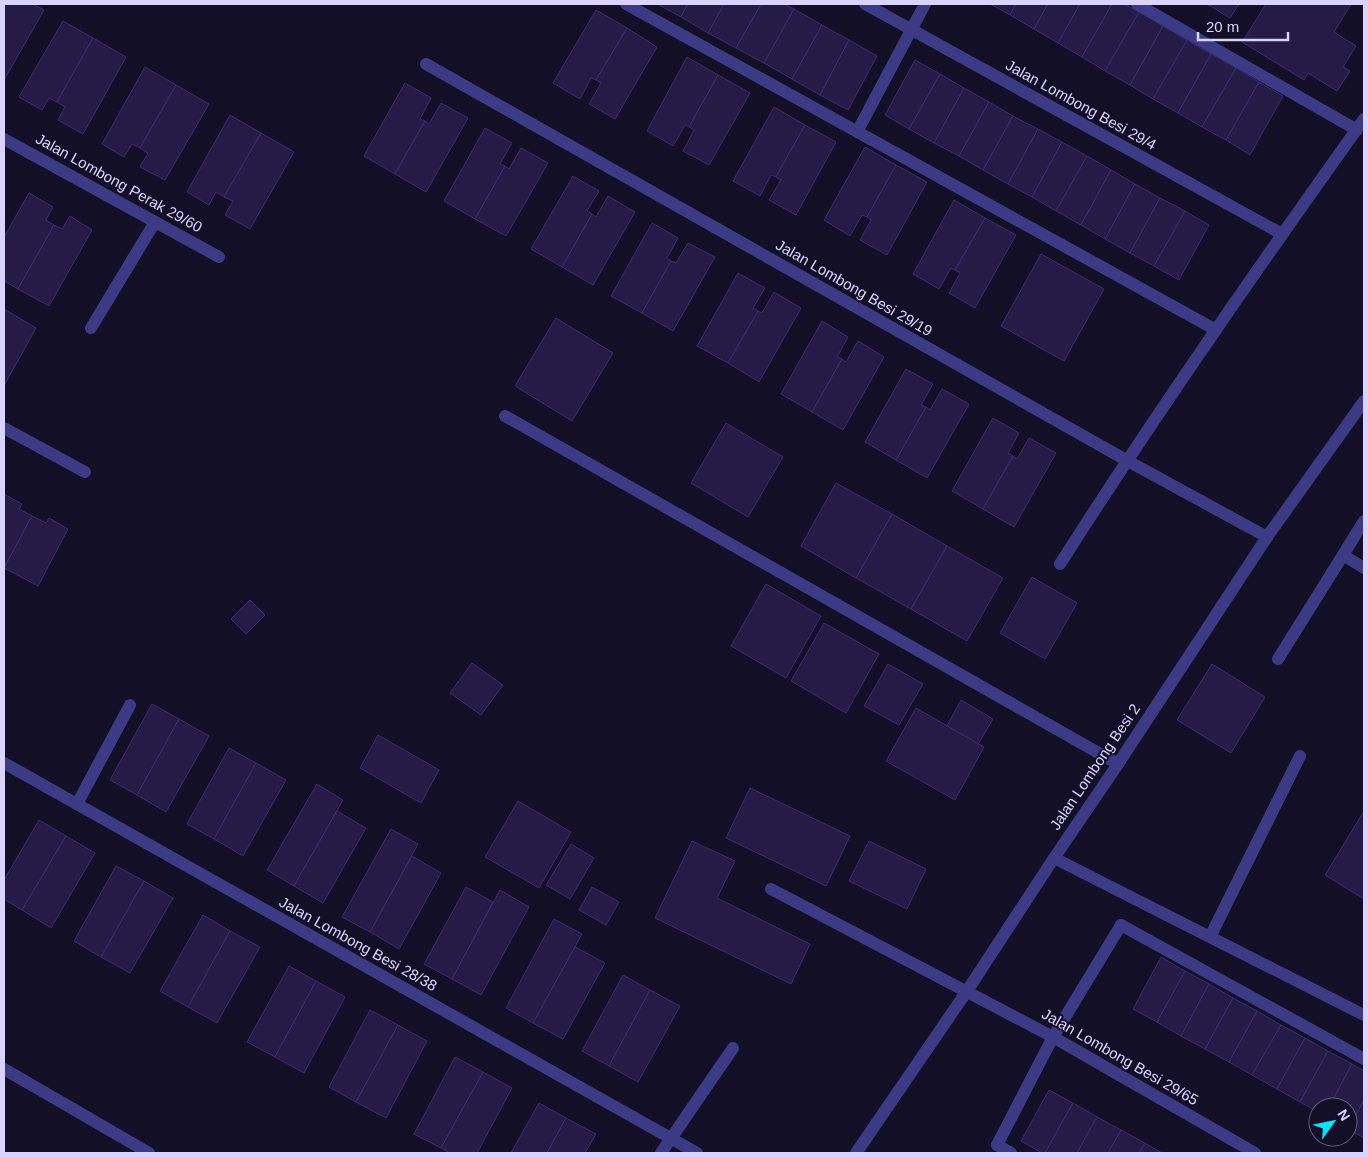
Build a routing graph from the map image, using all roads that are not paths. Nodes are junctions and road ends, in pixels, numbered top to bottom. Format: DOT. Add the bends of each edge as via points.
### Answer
graph roads {
  1 [pos="626,4"];
  2 [pos="865,4"];
  3 [pos="925,4"];
  4 [pos="1137,4"];
  5 [pos="910,29"];
  6 [pos="426,64"];
  7 [pos="1364,119"];
  8 [pos="1356,130"];
  9 [pos="857,132"];
  10 [pos="4,139"];
  11 [pos="155,222"];
  12 [pos="1282,234"];
  13 [pos="218,257"];
  14 [pos="91,328"];
  15 [pos="1216,330"];
  16 [pos="1364,401"];
  17 [pos="505,416"];
  18 [pos="4,428"];
  19 [pos="1126,460"];
  20 [pos="85,472"];
  21 [pos="1364,521"];
  22 [pos="1267,537"];
  23 [pos="1343,555"];
  24 [pos="1060,564"];
  25 [pos="1364,568"];
  26 [pos="1278,659"];
  27 [pos="130,705"];
  28 [pos="1300,756"];
  29 [pos="4,763"];
  30 [pos="1118,764"];
  31 [pos="76,804"];
  32 [pos="1054,858"];
  33 [pos="771,889"];
  34 [pos="1210,937"];
  35 [pos="967,992"];
  36 [pos="1364,1016"];
  37 [pos="1053,1037"];
  38 [pos="733,1048"];
  39 [pos="1364,1059"];
  40 [pos="4,1070"];
  41 [pos="671,1138"];
  42 [pos="149,1153"];
  43 [pos="661,1153"];
  44 [pos="697,1153"];
  45 [pos="856,1153"];
  46 [pos="1011,1153"];
  47 [pos="1255,1153"];
  1 -- 9 [label="street"];
  2 -- 5 [label="street, Jalan Lombong Besi 29/4"];
  3 -- 5 [label="street"];
  4 -- 8 [label="street"];
  5 -- 9 [label="street"];
  5 -- 12 [label="street, Jalan Lombong Besi 29/4"];
  6 -- 19 [label="street, Jalan Lombong Besi 29/19"];
  7 -- 8 [label="street"];
  8 -- 12 [label="street"];
  9 -- 15 [label="street"];
  10 -- 11 [label="street, Jalan Lombong Perak 29/60"];
  11 -- 13 [label="street, Jalan Lombong Perak 29/60"];
  11 -- 14 [label="street"];
  12 -- 15 [label="street"];
  15 -- 19 [label="street"];
  16 -- 22 [label="street, Jalan Lombong Besi 2"];
  17 -- 30 [label="street"];
  18 -- 20 [label="street"];
  19 -- 22 [label="street, Jalan Lombong Besi 29/19"];
  19 -- 24 [label="street"];
  21 -- 23 [label="street"];
  22 -- 30 [label="street, Jalan Lombong Besi 2"];
  23 -- 25 [label="street"];
  23 -- 26 [label="street"];
  27 -- 31 [label="street"];
  28 -- 34 [label="street"];
  29 -- 31 [label="street, Jalan Lombong Besi 28/38"];
  30 -- 32 [label="street, Jalan Lombong Besi 2"];
  31 -- 41 [label="street, Jalan Lombong Besi 28/38"];
  32 -- 34 [label="street"];
  32 -- 35 [label="street, Jalan Lombong Besi 2"];
  33 -- 35 [label="street, Jalan Lombong Besi 29/65"];
  34 -- 36 [label="street"];
  35 -- 37 [label="street, Jalan Lombong Besi 29/65"];
  35 -- 45 [label="street, Jalan Lombong Besi 2"];
  37 -- 39 [label="street" via="1121,925"];
  37 -- 46 [label="street" via="997,1145"];
  37 -- 47 [label="street, Jalan Lombong Besi 29/65"];
  38 -- 41 [label="street"];
  40 -- 42 [label="street"];
  41 -- 43 [label="street"];
  41 -- 44 [label="street, Jalan Lombong Besi 28/38"];
}
